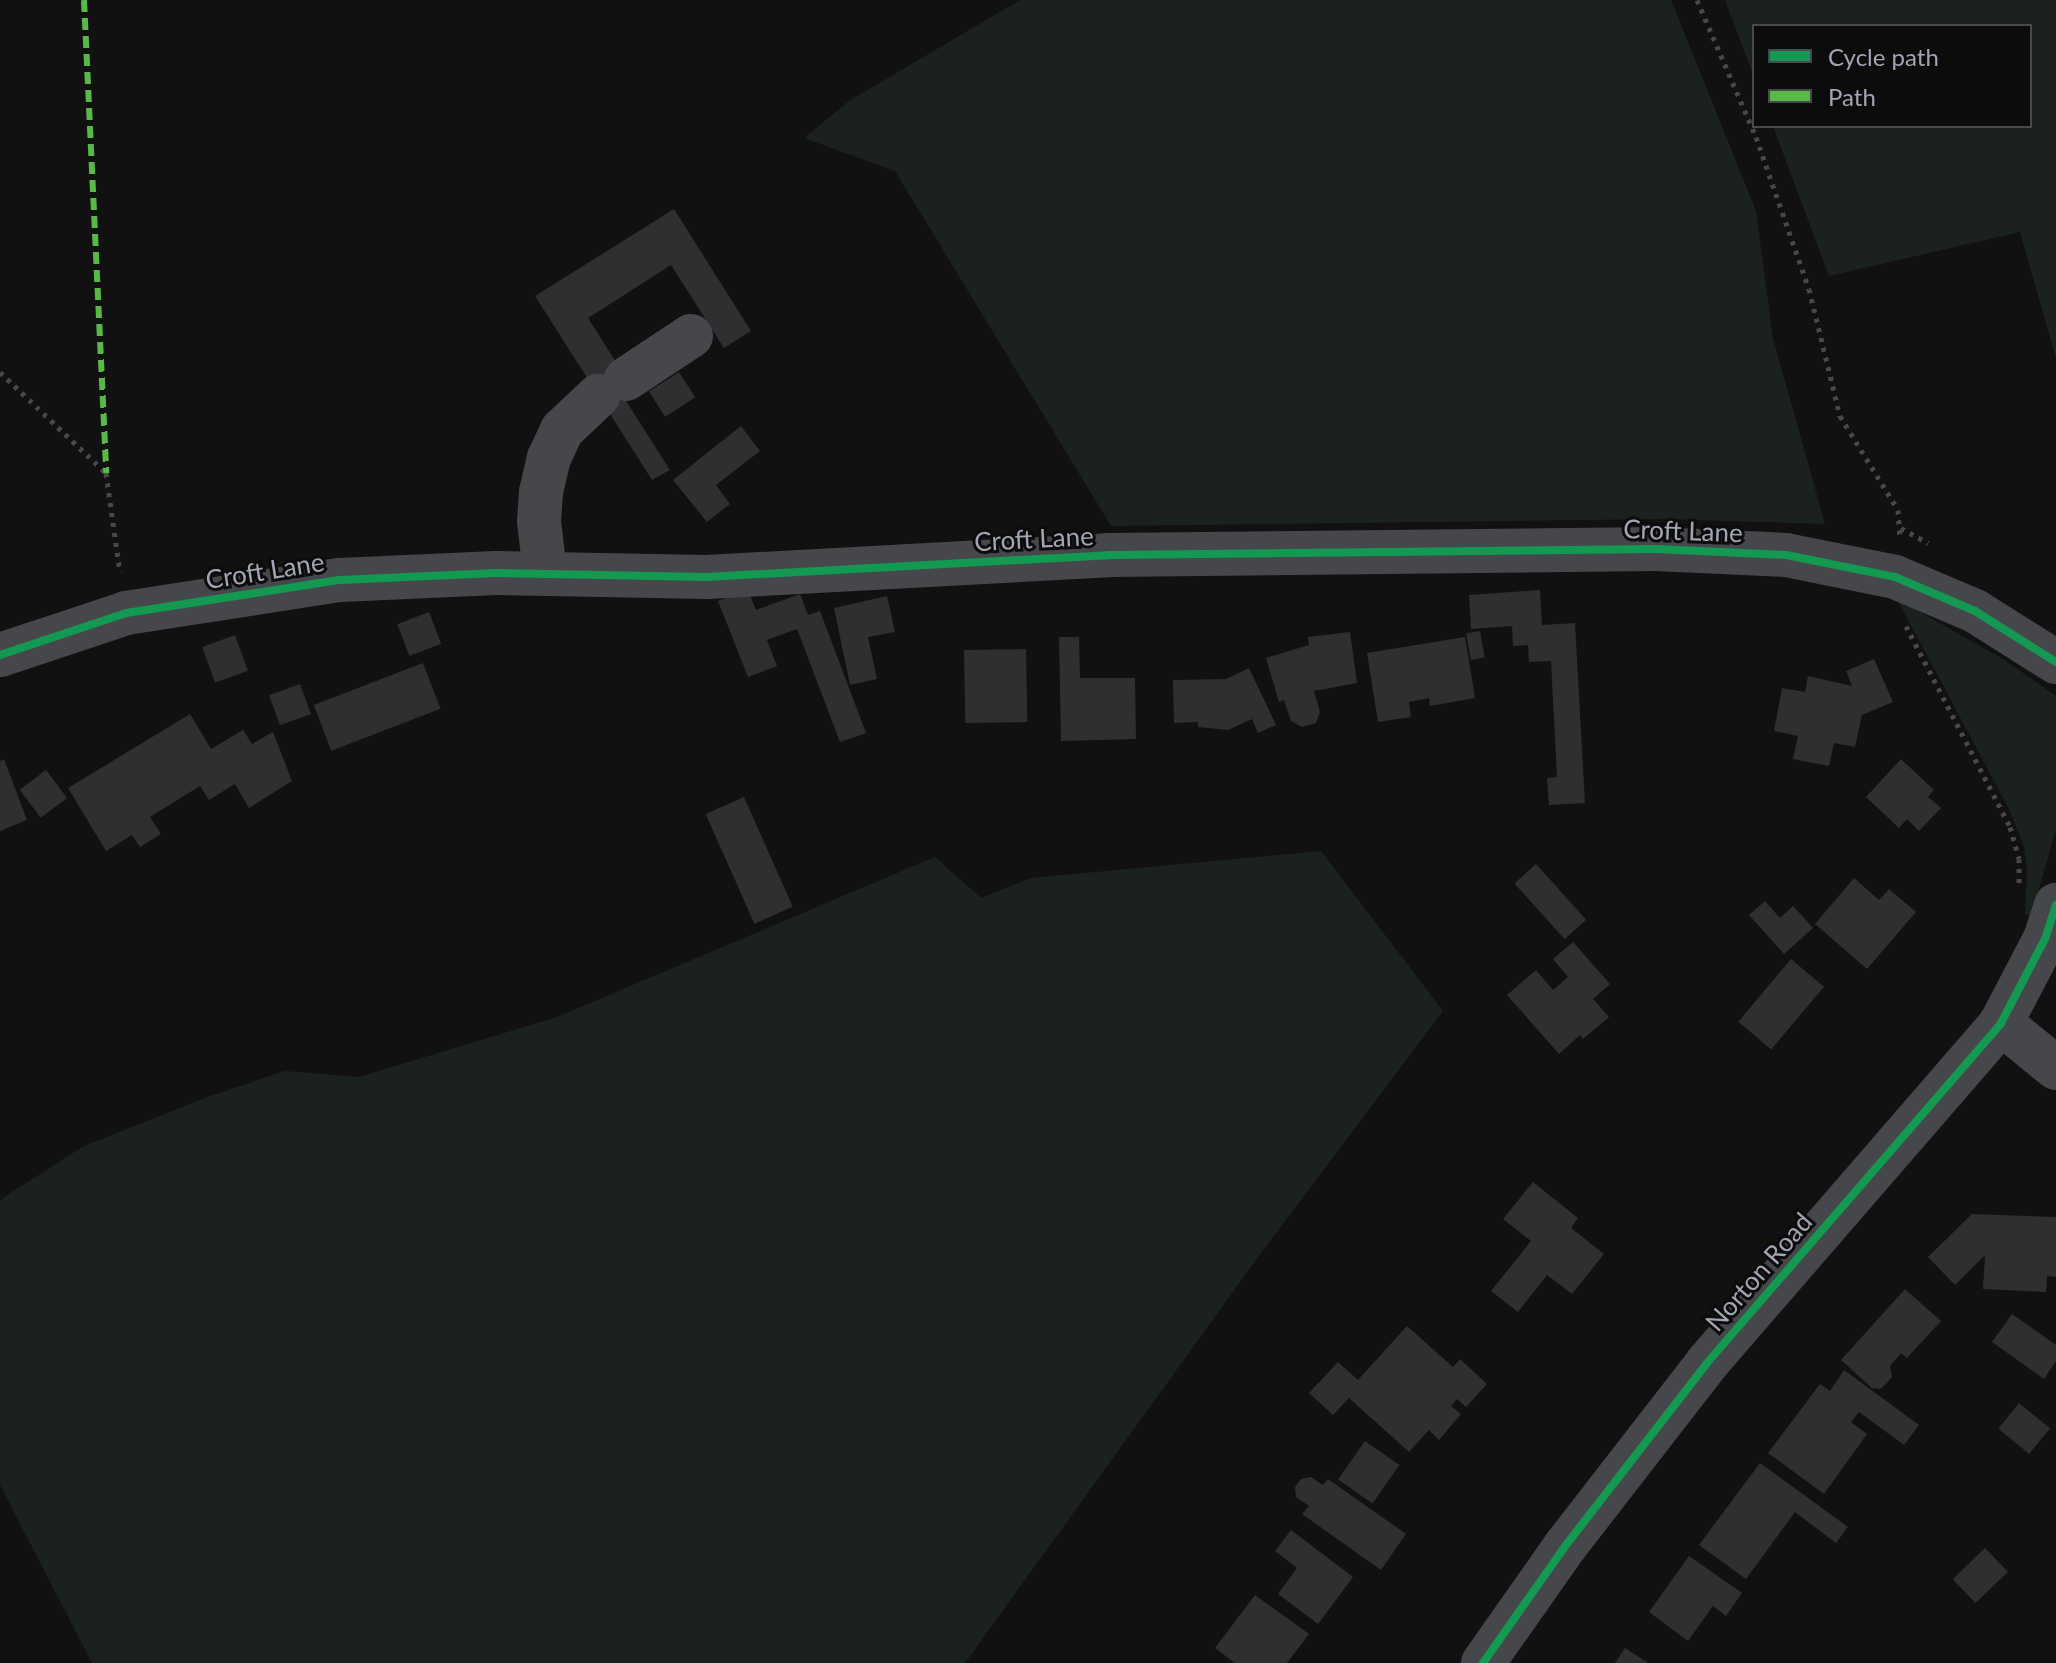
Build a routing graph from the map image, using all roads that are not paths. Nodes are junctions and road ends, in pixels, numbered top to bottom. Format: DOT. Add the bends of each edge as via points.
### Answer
graph roads {
  1 [pos="691,336"];
  2 [pos="545,573"];
  3 [pos="0,655"];
  4 [pos="2056,662"];
  5 [pos="2038,897"];
  6 [pos="2001,1023"];
  7 [pos="2056,1068"];
  8 [pos="1483,1663"];
  1 -- 2 [label="street" via="612,387 562,430 541,492"];
  2 -- 3 [label="street, Croft Lane" via="340,580 126,613"];
  2 -- 4 [label="street, Croft Lane" via="706,577 1108,555 1656,549 1786,555 1895,577 1975,611"];
  5 -- 6 [label="street, Norton Road" via="2045,939"];
  6 -- 7 [label="street"];
  6 -- 8 [label="street, Norton Road" via="1707,1363 1566,1545"];
}
